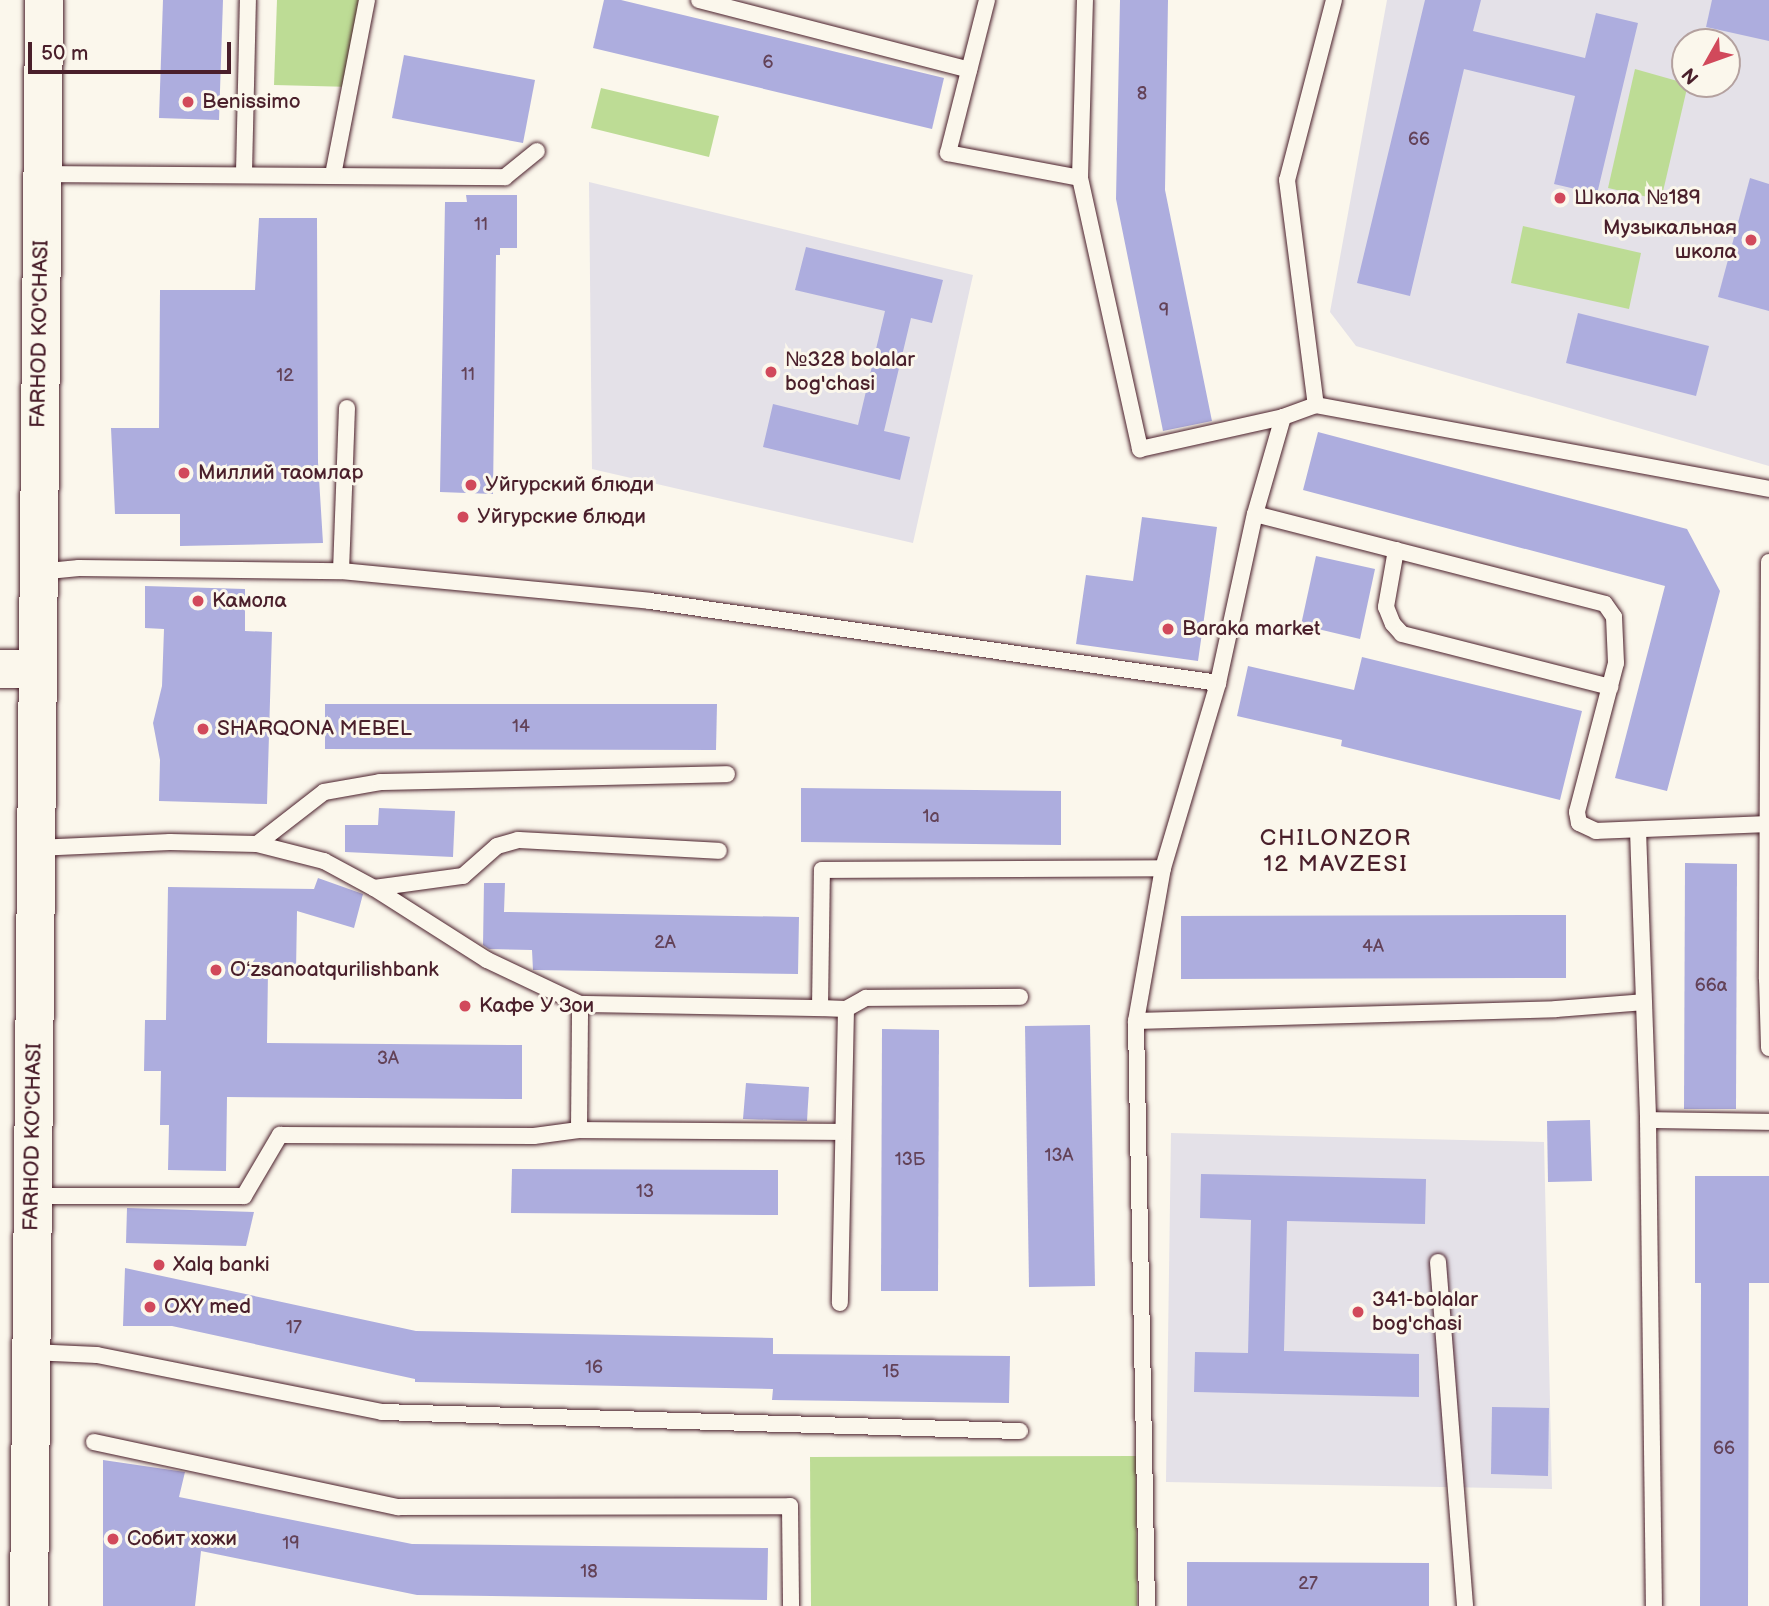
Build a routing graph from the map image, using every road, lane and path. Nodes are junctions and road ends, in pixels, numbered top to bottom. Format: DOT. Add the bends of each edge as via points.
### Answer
graph roads {
  1 [pos="44,0"];
  2 [pos="248,0"];
  3 [pos="367,0"];
  4 [pos="699,0"];
  5 [pos="987,0"];
  6 [pos="1085,0"];
  7 [pos="1334,0"];
  8 [pos="969,70"];
  9 [pos="537,151"];
  10 [pos="244,173"];
  11 [pos="42,174"];
  12 [pos="333,175"];
  13 [pos="1080,178"];
  14 [pos="1316,405"];
  15 [pos="347,408"];
  16 [pos="1283,417"];
  17 [pos="1769,489"];
  18 [pos="1255,514"];
  19 [pos="1396,550"];
  20 [pos="1769,562"];
  21 [pos="341,571"];
  22 [pos="38,572"];
  23 [pos="0,669"];
  24 [pos="37,669"];
  25 [pos="1219,683"];
  26 [pos="1610,687"];
  27 [pos="727,775"];
  28 [pos="1767,824"];
  29 [pos="1638,830"];
  30 [pos="257,844"];
  31 [pos="36,848"];
  32 [pos="719,851"];
  33 [pos="1163,867"];
  34 [pos="374,888"];
  35 [pos="1020,996"];
  36 [pos="1644,1002"];
  37 [pos="580,1004"];
  38 [pos="820,1008"];
  39 [pos="846,1009"];
  40 [pos="1136,1021"];
  41 [pos="1769,1048"];
  42 [pos="1648,1120"];
  43 [pos="1769,1122"];
  44 [pos="579,1130"];
  45 [pos="843,1132"];
  46 [pos="32,1196"];
  47 [pos="1438,1262"];
  48 [pos="840,1303"];
  49 [pos="31,1352"];
  50 [pos="1020,1430"];
  51 [pos="94,1442"];
  52 [pos="29,1606"];
  53 [pos="792,1606"];
  54 [pos="1147,1606"];
  55 [pos="1465,1606"];
  56 [pos="1654,1606"];
  1 -- 11 [label="main road, FARHOD KO'CHASI"];
  2 -- 10 [label="lane"];
  3 -- 12 [label="lane"];
  4 -- 8 [label="lane"];
  5 -- 8 [label="lane"];
  6 -- 13 [label="lane"];
  7 -- 14 [label="lane" via="1287,180"];
  8 -- 13 [label="lane" via="948,153"];
  9 -- 12 [label="lane" via="505,177"];
  10 -- 11 [label="lane"];
  10 -- 12 [label="lane"];
  11 -- 22 [label="main road, FARHOD KO'CHASI"];
  13 -- 16 [label="lane" via="1140,449"];
  14 -- 16 [label="lane"];
  14 -- 17 [label="lane"];
  15 -- 21 [label="lane"];
  16 -- 18 [label="lane"];
  18 -- 19 [label="lane"];
  18 -- 25 [label="lane"];
  19 -- 26 [label="lane" via="1605,604 1614,617 1616,663"];
  19 -- 26 [label="lane" via="1386,607 1402,634"];
  20 -- 28 [label="lane"];
  21 -- 22 [label="lane" via="79,568"];
  21 -- 25 [label="lane" via="650,601"];
  22 -- 24 [label="main road, FARHOD KO'CHASI"];
  23 -- 24 [label="main road"];
  24 -- 31 [label="main road, FARHOD KO'CHASI"];
  25 -- 33 [label="lane"];
  26 -- 29 [label="lane" via="1577,812 1579,823 1597,831"];
  27 -- 30 [label="lane" via="380,782 324,792"];
  28 -- 29 [label="lane"];
  28 -- 41 [label="lane"];
  29 -- 36 [label="lane"];
  30 -- 31 [label="lane" via="170,842"];
  30 -- 34 [label="lane" via="324,860"];
  31 -- 46 [label="main road, FARHOD KO'CHASI"];
  32 -- 34 [label="lane" via="518,840 497,846 463,876"];
  33 -- 38 [label="lane" via="822,870"];
  33 -- 40 [label="lane"];
  34 -- 37 [label="lane" via="487,960"];
  35 -- 39 [label="lane" via="866,998"];
  36 -- 40 [label="lane" via="1556,1009"];
  36 -- 42 [label="lane"];
  37 -- 38 [label="lane"];
  37 -- 44 [label="lane"];
  38 -- 39 [label="lane"];
  39 -- 45 [label="lane"];
  40 -- 54 [label="lane"];
  42 -- 43 [label="lane"];
  42 -- 56 [label="lane"];
  44 -- 45 [label="lane"];
  44 -- 46 [label="lane" via="534,1136 280,1135 244,1196"];
  45 -- 48 [label="lane"];
  46 -- 49 [label="main road, FARHOD KO'CHASI"];
  47 -- 55 [label="lane"];
  49 -- 50 [label="lane" via="97,1355 382,1412"];
  49 -- 52 [label="main road, FARHOD KO'CHASI"];
  51 -- 53 [label="lane" via="398,1507 790,1506"];
}
